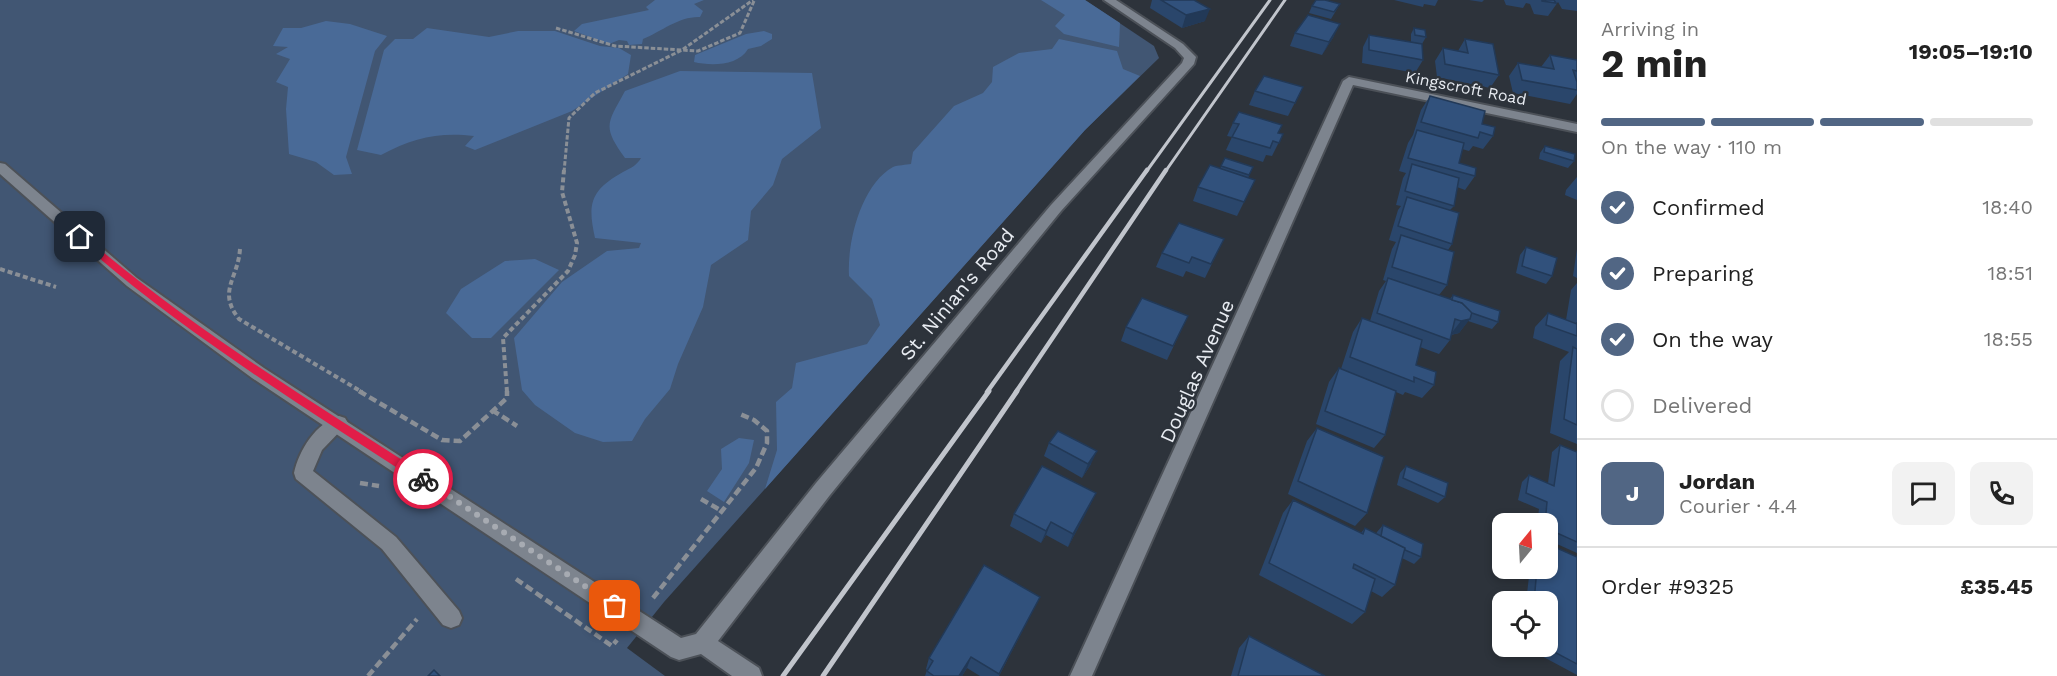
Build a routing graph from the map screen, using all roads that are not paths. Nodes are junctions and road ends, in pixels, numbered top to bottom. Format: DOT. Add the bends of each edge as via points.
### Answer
graph roads {
  1 [pos="1109,0"];
  2 [pos="1349,81"];
  3 [pos="1577,128"];
  4 [pos="0,167"];
  5 [pos="339,423"];
  6 [pos="450,618"];
  7 [pos="703,643"];
  8 [pos="751,676"];
  9 [pos="1081,676"];
  1 -- 7 [label="street, St. Ninian's Road" via="1179,46 1190,57 1188,64 1056,208 823,489"];
  2 -- 3 [label="street, Kingscroft Road"];
  2 -- 9 [label="street, Douglas Avenue"];
  4 -- 5 [label="street" via="132,282 258,373"];
  5 -- 6 [label="street" via="305,458 303,473 390,543"];
  5 -- 7 [label="street" via="679,649"];
  7 -- 8 [label="street"];
}
